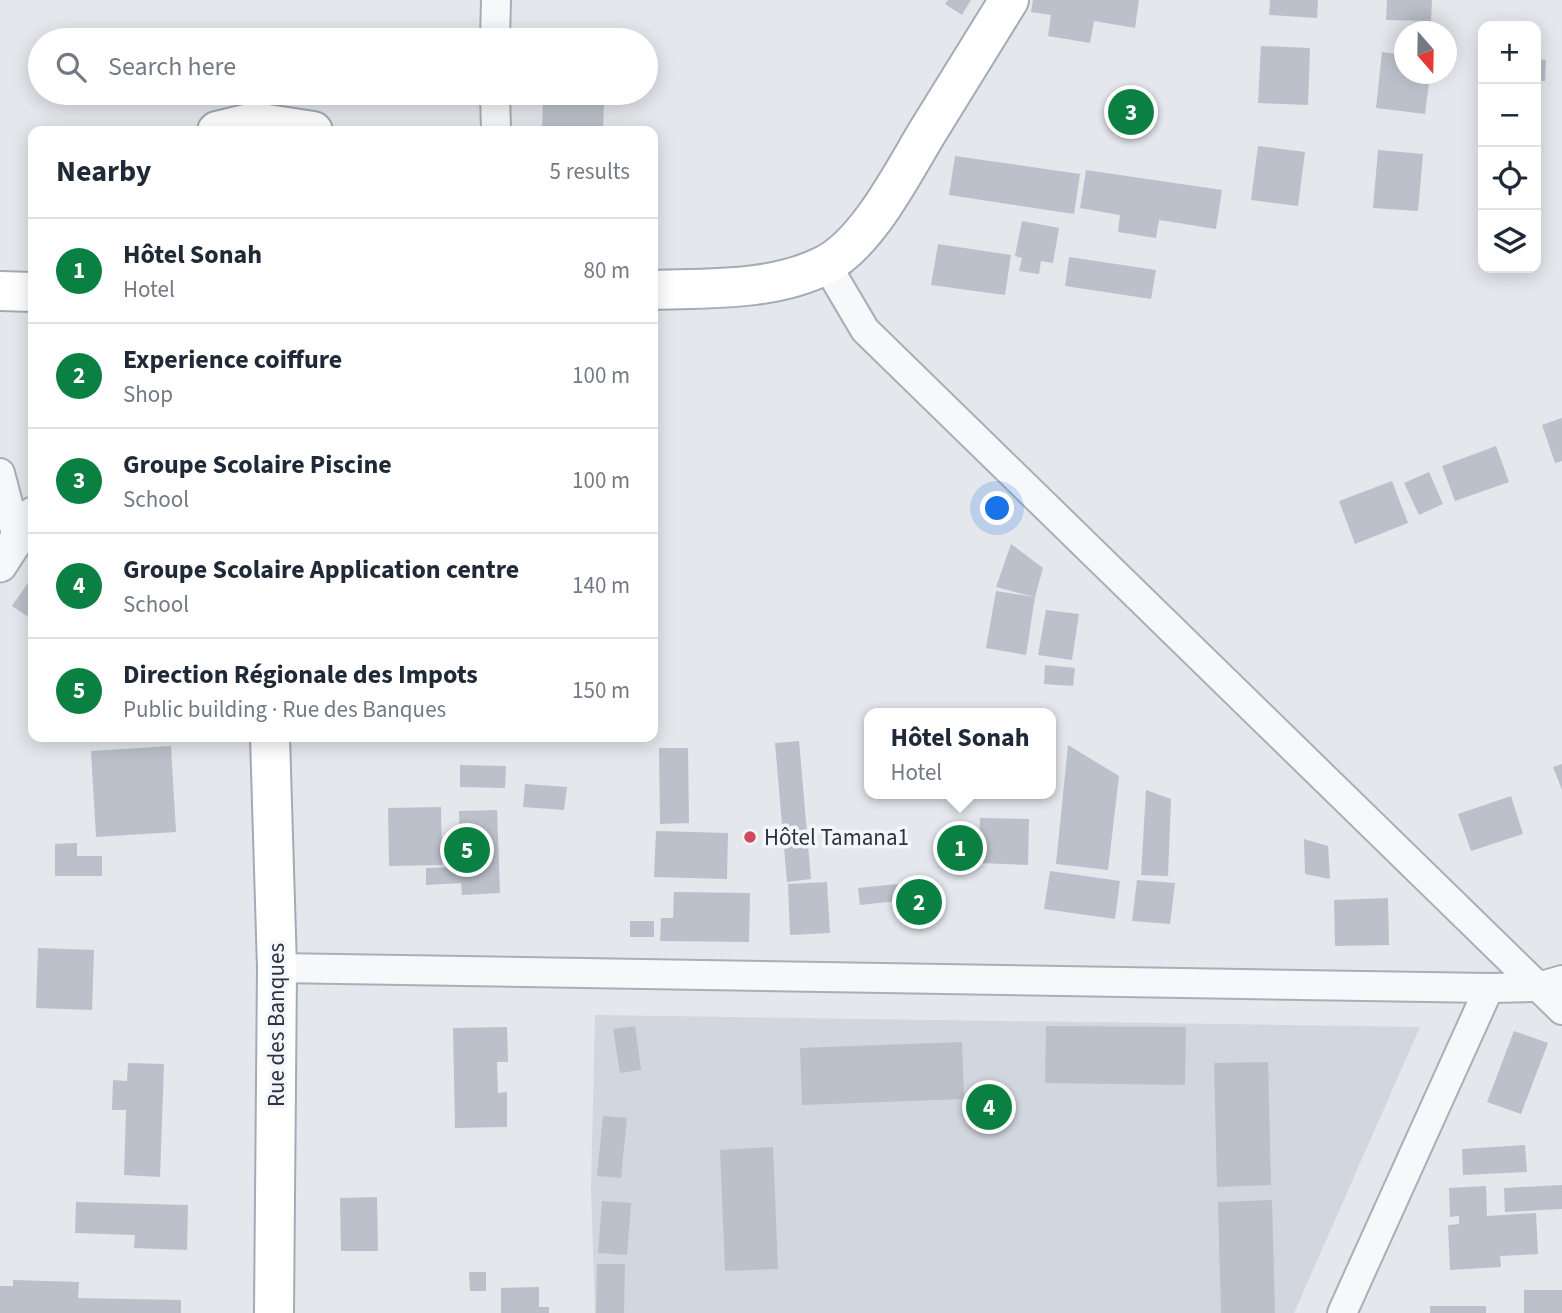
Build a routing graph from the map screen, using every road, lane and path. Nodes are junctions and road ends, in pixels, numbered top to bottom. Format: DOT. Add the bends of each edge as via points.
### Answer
graph roads {
  1 [pos="496,0"];
  2 [pos="1009,0"];
  3 [pos="495,28"];
  4 [pos="495,105"];
  5 [pos="238,126"];
  6 [pos="280,126"];
  7 [pos="496,126"];
  8 [pos="827,264"];
  9 [pos="658,290"];
  10 [pos="0,291"];
  11 [pos="28,292"];
  12 [pos="0,472"];
  13 [pos="17,539"];
  14 [pos="271,742"];
  15 [pos="277,968"];
  16 [pos="1550,983"];
  17 [pos="1489,988"];
  18 [pos="1562,1010"];
  19 [pos="274,1313"];
  20 [pos="1342,1313"];
  1 -- 3 [label="street"];
  2 -- 8 [label="main road" via="885,200 857,238"];
  4 -- 7 [label="street"];
  5 -- 6 [label="main road" via="254,122"];
  8 -- 9 [label="main road" via="785,279"];
  8 -- 16 [label="street" via="866,330"];
  10 -- 11 [label="main road"];
  12 -- 13 [label="street"];
  14 -- 15 [label="main road, Rue des Banques"];
  15 -- 17 [label="street"];
  15 -- 19 [label="main road, Rue des Banques"];
  16 -- 17 [label="street"];
  16 -- 18 [label="street"];
  17 -- 20 [label="street"];
}
